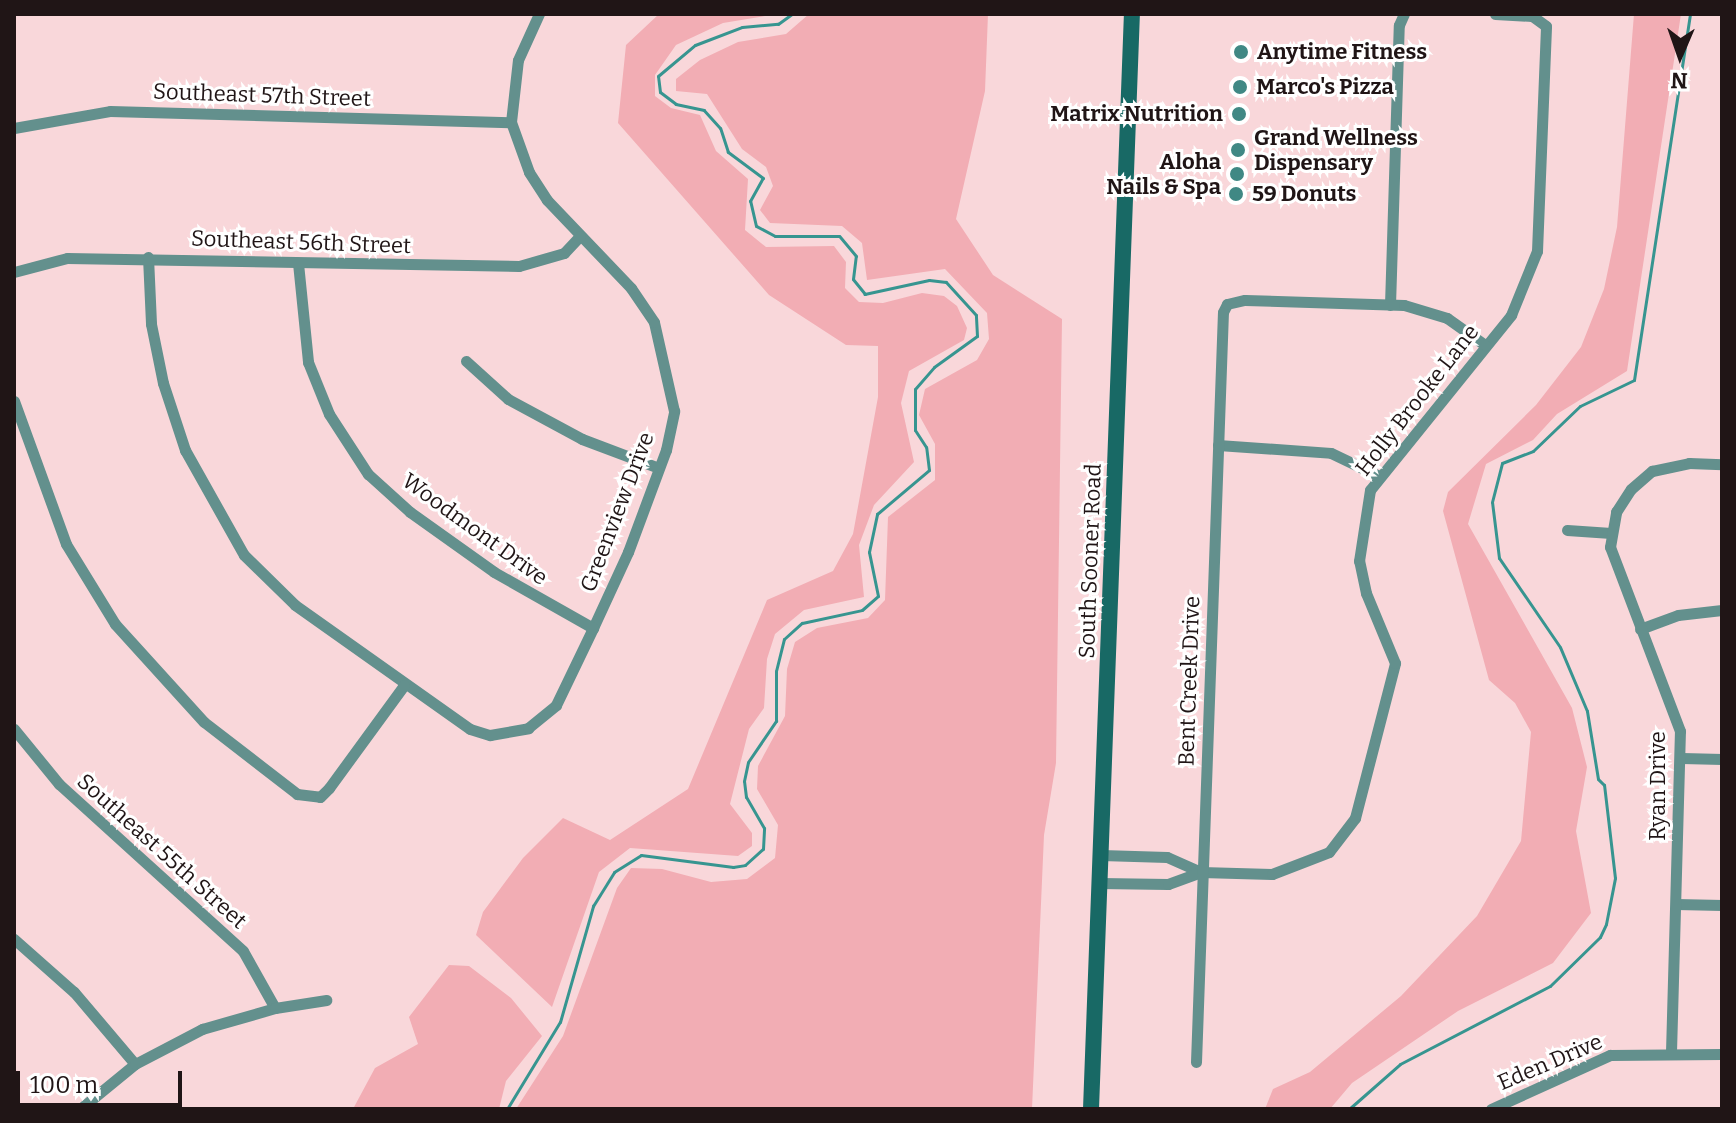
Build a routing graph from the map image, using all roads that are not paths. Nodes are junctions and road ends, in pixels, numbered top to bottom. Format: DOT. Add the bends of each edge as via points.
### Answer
graph roads {
  1 [pos="539,14"];
  2 [pos="1132,14"];
  3 [pos="1404,14"];
  4 [pos="1495,14"];
  5 [pos="511,122"];
  6 [pos="14,128"];
  7 [pos="580,236"];
  8 [pos="148,257"];
  9 [pos="298,263"];
  10 [pos="14,272"];
  11 [pos="1390,305"];
  12 [pos="1485,345"];
  13 [pos="466,361"];
  14 [pos="14,401"];
  15 [pos="1218,445"];
  16 [pos="1722,464"];
  17 [pos="656,467"];
  18 [pos="1377,475"];
  19 [pos="1567,530"];
  20 [pos="1611,533"];
  21 [pos="1722,610"];
  22 [pos="593,628"];
  23 [pos="1640,629"];
  24 [pos="404,685"];
  25 [pos="14,729"];
  26 [pos="1682,758"];
  27 [pos="1722,759"];
  28 [pos="1101,855"];
  29 [pos="1201,872"];
  30 [pos="1100,883"];
  31 [pos="1676,904"];
  32 [pos="1722,905"];
  33 [pos="14,939"];
  34 [pos="326,1000"];
  35 [pos="275,1008"];
  36 [pos="1671,1052"];
  37 [pos="1722,1054"];
  38 [pos="1196,1062"];
  39 [pos="135,1064"];
  40 [pos="80,1109"];
  41 [pos="1091,1109"];
  42 [pos="1491,1109"];
  1 -- 5 [label="street, Greenview Drive" via="518,60"];
  2 -- 28 [label="main road, South Sooner Road"];
  3 -- 11 [label="street"];
  4 -- 12 [label="street, Holly Brooke Lane" via="1543,22 1547,33 1537,251 1511,315"];
  5 -- 6 [label="street, Southeast 57th Street" via="110,111"];
  5 -- 7 [label="street, Greenview Drive" via="529,172"];
  7 -- 9 [label="street, Southeast 56th Street" via="564,253 519,266"];
  7 -- 17 [label="street, Greenview Drive" via="631,288 654,322 674,411 666,450"];
  8 -- 9 [label="street, Southeast 56th Street"];
  8 -- 10 [label="street, Southeast 56th Street" via="67,258"];
  8 -- 24 [label="street, Greenview Drive" via="151,324 163,383 185,450 216,509 244,555 295,605"];
  9 -- 22 [label="street, Woodmont Drive" via="308,362 329,414 368,474 410,512 494,572"];
  11 -- 12 [label="street" via="1433,312"];
  11 -- 15 [label="street, Bent Creek Drive" via="1245,300 1227,304"];
  12 -- 18 [label="street, Holly Brooke Lane"];
  13 -- 17 [label="street" via="508,399 582,439"];
  14 -- 24 [label="street" via="66,544 115,624 204,722 297,794 320,797 329,788"];
  15 -- 18 [label="street" via="1322,451"];
  15 -- 29 [label="street, Bent Creek Drive"];
  16 -- 20 [label="street" via="1689,463 1652,471 1623,501"];
  17 -- 22 [label="street, Greenview Drive" via="628,552"];
  18 -- 29 [label="street, Holly Brooke Lane" via="1363,512 1359,561 1366,593 1392,645 1395,672 1359,810 1329,852 1293,870"];
  19 -- 20 [label="street"];
  20 -- 23 [label="street, Ryan Drive" via="1611,559"];
  21 -- 23 [label="street" via="1678,615"];
  22 -- 24 [label="street, Greenview Drive" via="556,705 528,728 509,734 470,729"];
  23 -- 26 [label="street, Ryan Drive" via="1677,717"];
  25 -- 35 [label="street, Southeast 55th Street" via="59,784 243,951"];
  26 -- 27 [label="street"];
  26 -- 31 [label="street, Ryan Drive"];
  28 -- 29 [label="street, Holly Brooke Lane" via="1167,857"];
  28 -- 30 [label="main road, South Sooner Road"];
  29 -- 30 [label="street, Holly Brooke Lane" via="1168,884"];
  29 -- 38 [label="street, Bent Creek Drive"];
  30 -- 41 [label="main road, South Sooner Road"];
  31 -- 32 [label="street"];
  31 -- 36 [label="street, Ryan Drive"];
  33 -- 39 [label="street" via="74,992"];
  34 -- 35 [label="street"];
  35 -- 39 [label="street" via="202,1029"];
  36 -- 37 [label="street, Eden Drive"];
  36 -- 42 [label="street, Eden Drive" via="1593,1060"];
  39 -- 40 [label="street"];
}
